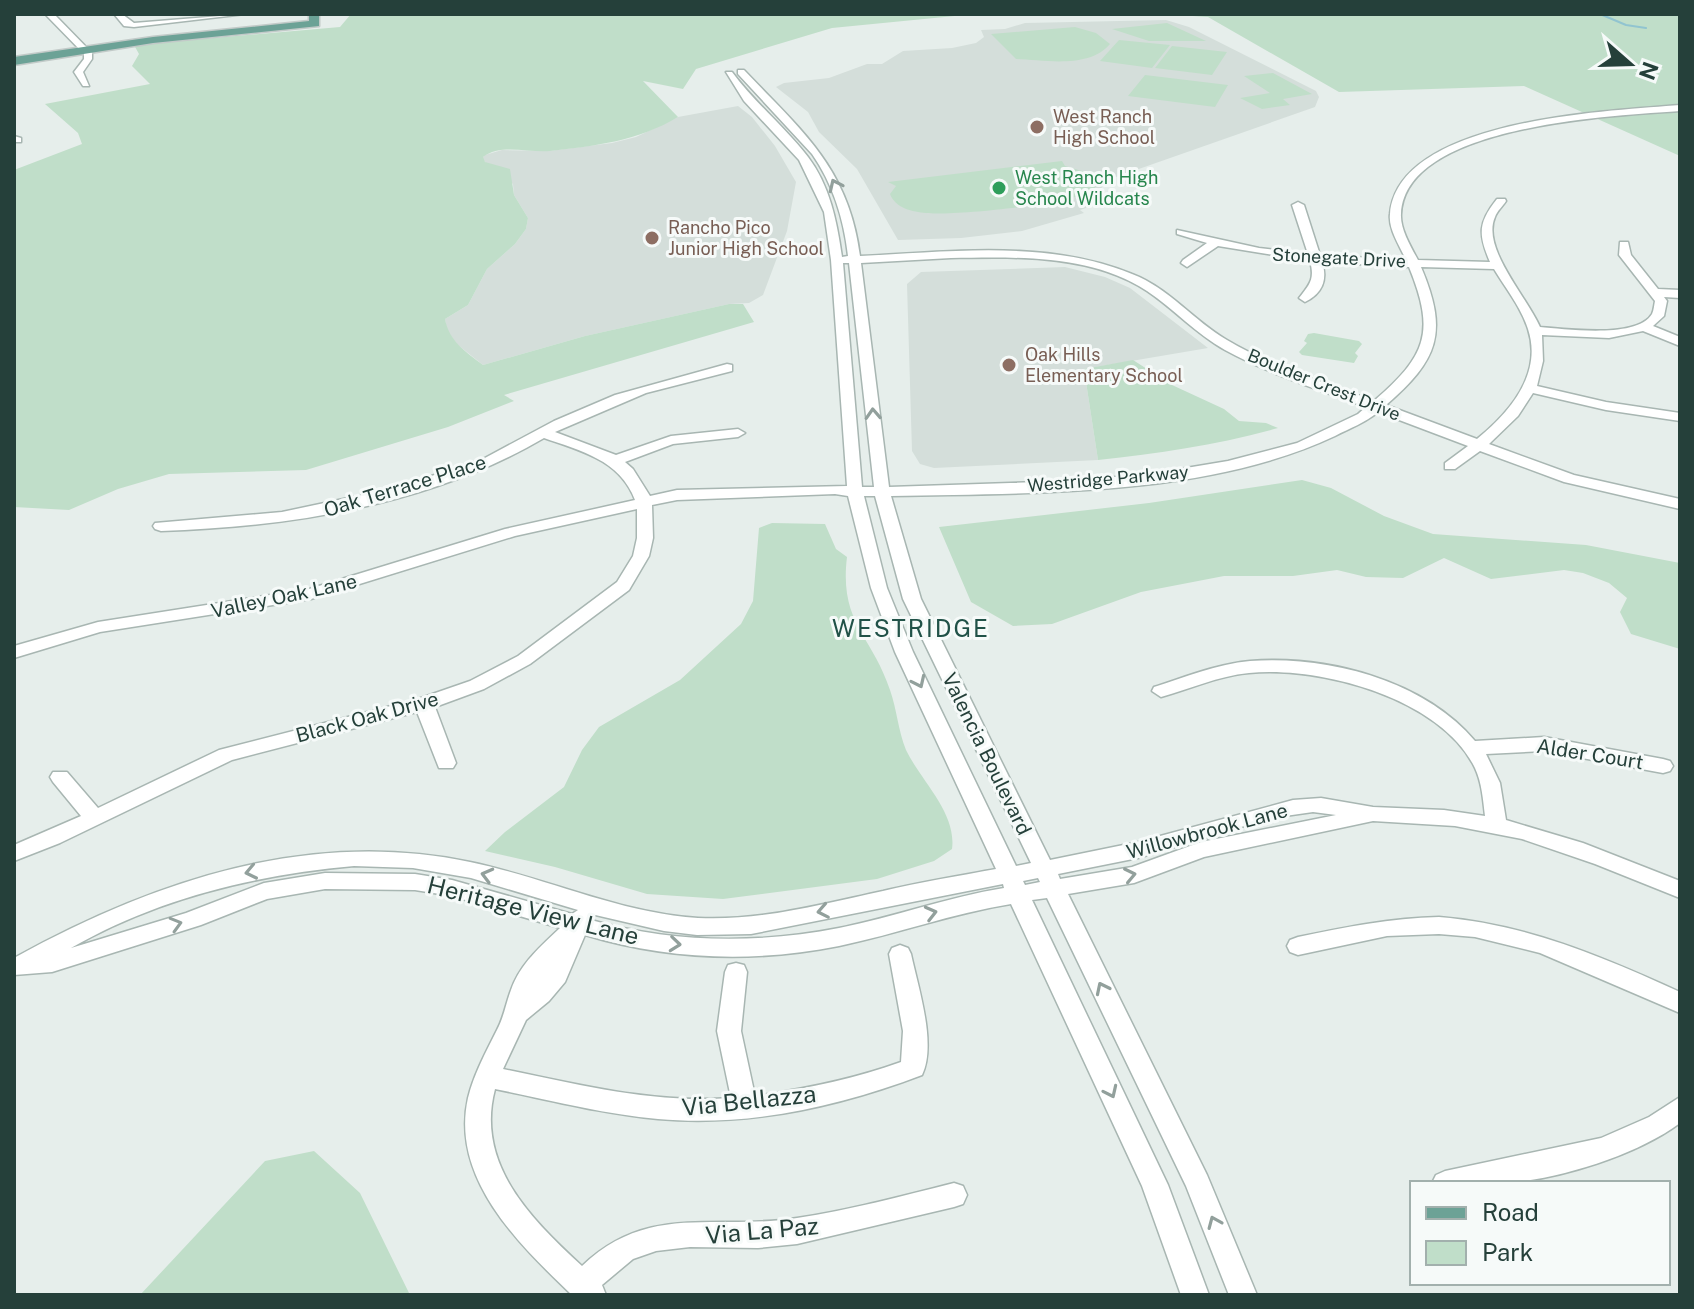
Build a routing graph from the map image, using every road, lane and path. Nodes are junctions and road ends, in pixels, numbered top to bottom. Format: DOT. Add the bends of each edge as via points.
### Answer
graph roads {
  1 [pos="49,14"];
  2 [pos="118,14"];
  3 [pos="241,14"];
  4 [pos="309,19"];
  5 [pos="85,49"];
  6 [pos="14,61"];
  7 [pos="86,84"];
  8 [pos="1680,108"];
  9 [pos="1501,201"];
  10 [pos="1298,205"];
  11 [pos="1181,232"];
  12 [pos="1214,244"];
  13 [pos="1624,244"];
  14 [pos="1315,257"];
  15 [pos="837,260"];
  16 [pos="854,260"];
  17 [pos="1413,262"];
  18 [pos="1187,263"];
  19 [pos="1500,266"];
  20 [pos="1658,293"];
  21 [pos="1680,294"];
  22 [pos="1305,298"];
  23 [pos="1644,327"];
  24 [pos="1535,330"];
  25 [pos="1680,342"];
  26 [pos="727,368"];
  27 [pos="1529,388"];
  28 [pos="1377,407"];
  29 [pos="1680,417"];
  30 [pos="543,433"];
  31 [pos="738,433"];
  32 [pos="1478,445"];
  33 [pos="614,461"];
  34 [pos="1450,466"];
  35 [pos="882,491"];
  36 [pos="855,492"];
  37 [pos="645,504"];
  38 [pos="1680,504"];
  39 [pos="161,526"];
  40 [pos="14,652"];
  41 [pos="1161,691"];
  42 [pos="424,704"];
  43 [pos="1470,748"];
  44 [pos="446,763"];
  45 [pos="1663,766"];
  46 [pos="60,777"];
  47 [pos="94,817"];
  48 [pos="1496,825"];
  49 [pos="14,853"];
  50 [pos="1048,878"];
  51 [pos="1014,884"];
  52 [pos="1680,890"];
  53 [pos="583,915"];
  54 [pos="1298,946"];
  55 [pos="900,954"];
  56 [pos="16,968"];
  57 [pos="736,972"];
  58 [pos="1680,1003"];
  59 [pos="488,1077"];
  60 [pos="745,1106"];
  61 [pos="1680,1108"];
  62 [pos="1454,1181"];
  63 [pos="954,1195"];
  64 [pos="587,1290"];
  65 [pos="1195,1295"];
  66 [pos="1243,1295"];
  1 -- 5 [label="street"];
  2 -- 3 [label="street" via="131,25"];
  4 -- 5 [label="main road"];
  5 -- 6 [label="main road"];
  5 -- 7 [label="street" via="90,56 78,72"];
  8 -- 17 [label="street, Westridge Parkway" via="1511,130 1433,156 1408,176 1395,204 1399,233"];
  9 -- 19 [label="street" via="1485,225"];
  10 -- 14 [label="street"];
  11 -- 12 [label="street, Stonegate Drive"];
  12 -- 14 [label="street, Stonegate Drive"];
  12 -- 18 [label="street"];
  13 -- 20 [label="street" via="1625,255"];
  14 -- 17 [label="street, Stonegate Drive"];
  14 -- 22 [label="street" via="1320,275"];
  15 -- 16 [label="street, Boulder Crest Drive"];
  16 -- 15 [label="street, Valencia Boulevard, one-way" via="845,209 827,168 805,138 735,73 747,99 811,170 830,212"];
  15 -- 36 [label="street, Valencia Boulevard"];
  16 -- 28 [label="street, Boulder Crest Drive" via="1021,256 1094,265 1157,291 1218,341"];
  35 -- 16 [label="street, Valencia Boulevard, one-way"];
  17 -- 19 [label="street, Stonegate Drive"];
  17 -- 28 [label="street, Westridge Parkway" via="1428,298 1430,338 1412,375"];
  19 -- 24 [label="street"];
  20 -- 21 [label="street"];
  20 -- 23 [label="street" via="1660,315"];
  23 -- 24 [label="street" via="1592,335"];
  23 -- 25 [label="street"];
  24 -- 27 [label="street" via="1537,359"];
  26 -- 30 [label="street, Oak Terrace Place" via="597,407"];
  27 -- 29 [label="street"];
  27 -- 32 [label="street" via="1510,417"];
  28 -- 32 [label="street, Boulder Crest Drive"];
  28 -- 35 [label="street, Westridge Parkway" via="1309,443 1180,475"];
  30 -- 33 [label="street"];
  30 -- 39 [label="street, Oak Terrace Place" via="478,466 316,513 231,525"];
  31 -- 33 [label="street" via="671,440"];
  32 -- 34 [label="street"];
  32 -- 38 [label="street, Boulder Crest Drive" via="1569,479"];
  33 -- 37 [label="street" via="635,481"];
  35 -- 36 [label="street, Westridge Parkway"];
  35 -- 50 [label="street, Valencia Boulevard" via="897,556 928,634"];
  36 -- 37 [label="street, Valley Oak Lane" via="836,499"];
  36 -- 51 [label="street, Valencia Boulevard, one-way" via="869,558 904,652"];
  37 -- 40 [label="street, Valley Oak Lane" via="511,532 311,594 98,627"];
  37 -- 42 [label="street, Black Oak Drive" via="643,556 623,586 501,675"];
  41 -- 43 [label="street" via="1248,667 1333,672 1410,701"];
  42 -- 44 [label="street"];
  42 -- 47 [label="street, Black Oak Drive" via="226,755"];
  43 -- 45 [label="street, Alder Court" via="1555,745"];
  43 -- 48 [label="street" via="1490,783"];
  46 -- 47 [label="street"];
  47 -- 49 [label="street, Black Oak Drive"];
  48 -- 50 [label="street, Willowbrook Lane" via="1372,814 1201,850 1134,875"];
  48 -- 52 [label="street, Willowbrook Lane" via="1577,848"];
  50 -- 51 [label="street, Heritage View Lane"];
  66 -- 50 [label="street, Valencia Boulevard, one-way" via="1198,1183"];
  51 -- 53 [label="street, Heritage View Lane" via="977,901 839,937 735,949 670,945"];
  51 -- 65 [label="street, Valencia Boulevard, one-way" via="1155,1185"];
  53 -- 56 [label="street, Heritage View Lane" via="427,884 325,881 264,891 133,938 52,963"];
  53 -- 59 [label="street" via="567,959 547,991 516,1014"];
  54 -- 58 [label="street" via="1397,926 1477,928 1558,948"];
  55 -- 60 [label="street, Via Bellazza" via="915,1031 913,1068 879,1082"];
  57 -- 60 [label="street" via="729,1031"];
  59 -- 60 [label="street, Via Bellazza" via="658,1109"];
  59 -- 64 [label="street" via="479,1107 485,1167 520,1226"];
  61 -- 62 [label="street" via="1651,1130 1616,1145"];
  63 -- 64 [label="street, Via La Paz" via="773,1235 672,1235 639,1242 613,1255"];
}
